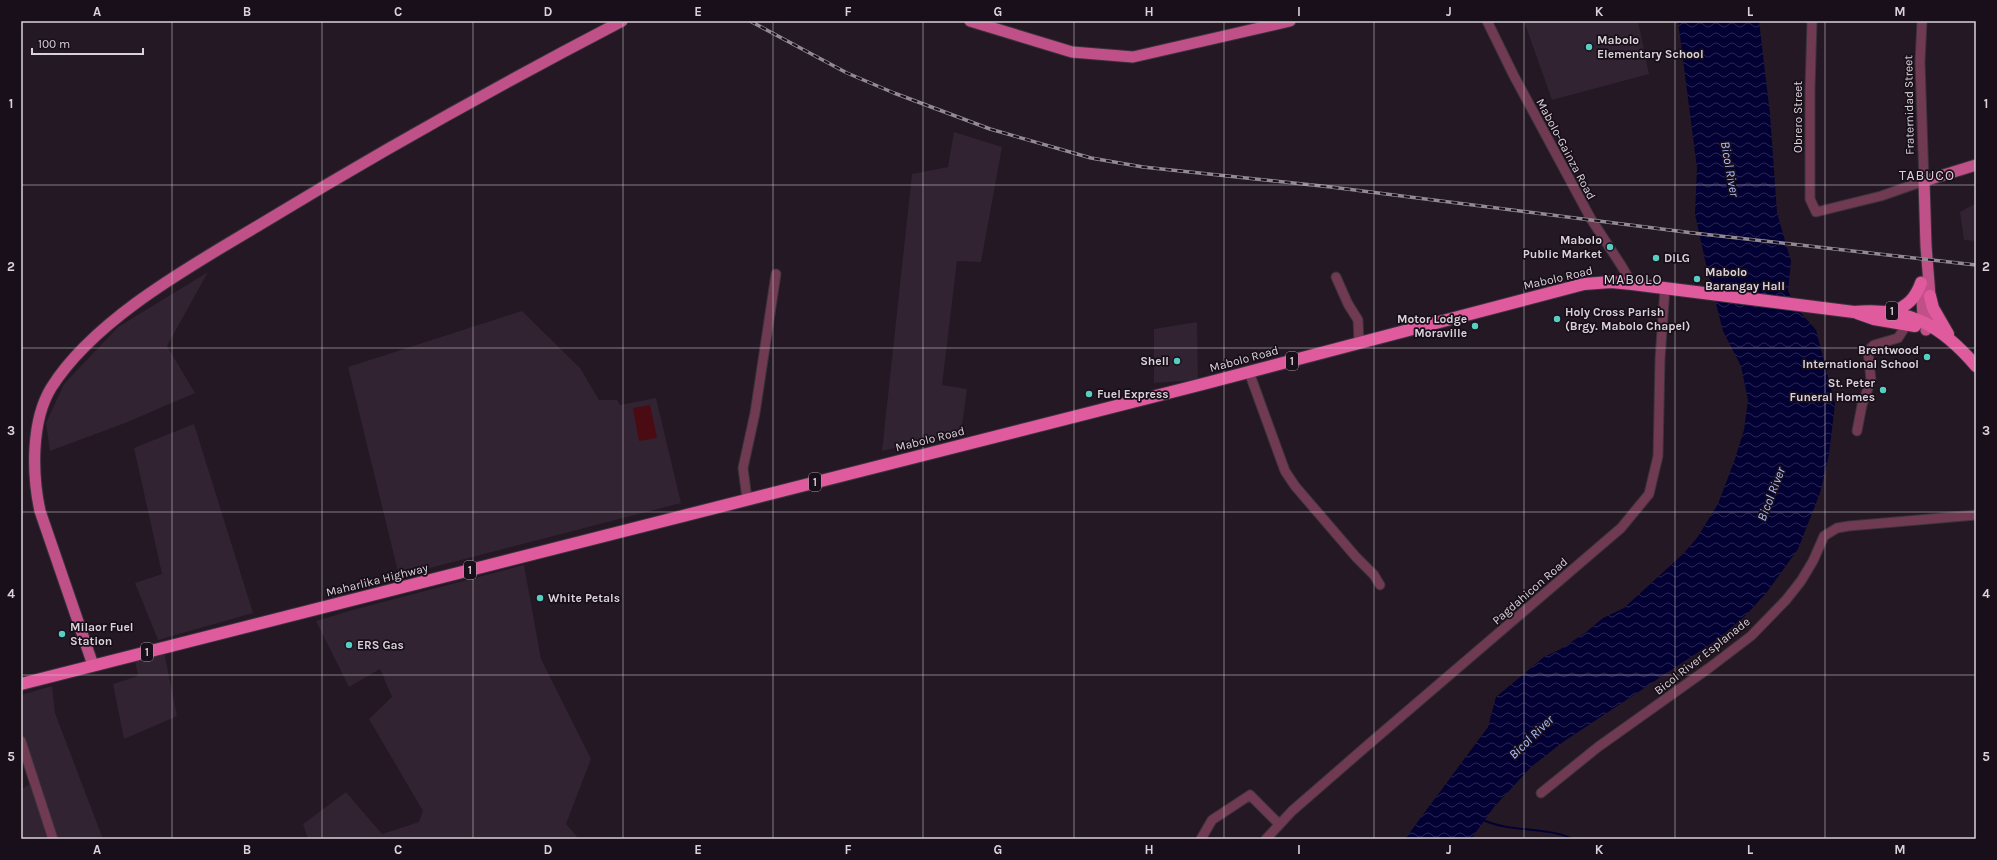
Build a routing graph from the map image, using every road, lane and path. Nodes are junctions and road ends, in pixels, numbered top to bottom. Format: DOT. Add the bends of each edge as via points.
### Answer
graph roads {
  1 [pos="622,21"];
  2 [pos="970,21"];
  3 [pos="1290,21"];
  4 [pos="1487,21"];
  5 [pos="1812,21"];
  6 [pos="1922,21"];
  7 [pos="1976,165"];
  8 [pos="1924,181"];
  9 [pos="1927,260"];
  10 [pos="776,274"];
  11 [pos="1336,277"];
  12 [pos="1921,283"];
  13 [pos="1632,284"];
  14 [pos="1665,288"];
  15 [pos="1930,296"];
  16 [pos="1854,312"];
  17 [pos="1893,312"];
  18 [pos="1907,324"];
  19 [pos="1925,326"];
  20 [pos="1359,343"];
  21 [pos="1956,344"];
  22 [pos="1976,367"];
  23 [pos="1250,372"];
  24 [pos="1857,431"];
  25 [pos="743,500"];
  26 [pos="1976,515"];
  27 [pos="1380,585"];
  28 [pos="93,665"];
  29 [pos="21,684"];
  30 [pos="21,741"];
  31 [pos="1541,793"];
  32 [pos="1279,824"];
  33 [pos="53,839"];
  34 [pos="1201,839"];
  35 [pos="1266,839"];
  1 -- 28 [label="main road" via="528,70 356,167 181,272 107,326 68,366 50,389 41,414 34,456 36,487 40,511"];
  2 -- 3 [label="main road" via="1072,52 1133,57"];
  4 -- 13 [label="street, Mabolo-Gainza Road" via="1517,83 1591,219"];
  5 -- 8 [label="street, Obrero Street" via="1810,199 1816,212 1881,196"];
  6 -- 8 [label="street, Fraternidad Street" via="1920,62"];
  7 -- 8 [label="main road"];
  8 -- 9 [label="main road, Fraternidad Street"];
  9 -- 12 [label="main road, Fraternidad Street"];
  9 -- 15 [label="main road"];
  10 -- 25 [label="street" via="755,413 743,468"];
  11 -- 20 [label="street" via="1358,320"];
  12 -- 17 [label="highway" via="1913,300"];
  12 -- 19 [label="main road, Fraternidad Street"];
  13 -- 14 [label="highway, Mabolo Road / 1"];
  13 -- 20 [label="highway, Mabolo Road / 1" via="1584,284"];
  14 -- 16 [label="highway, Mabolo Road / 1"];
  14 -- 32 [label="street, Pagdahicon Road" via="1660,359 1658,456 1649,494 1621,528"];
  15 -- 19 [label="main road"];
  15 -- 21 [label="highway" via="1933,308"];
  16 -- 17 [label="highway, Mabolo Road / 1"];
  16 -- 18 [label="highway, Mabolo Road / 1" via="1874,319"];
  17 -- 19 [label="highway, Mabolo Road / 1"];
  18 -- 19 [label="highway, Mabolo Road / 1"];
  18 -- 24 [label="street" via="1898,338 1874,345 1868,351 1871,380 1862,405"];
  19 -- 21 [label="highway, 1" via="1939,330"];
  19 -- 22 [label="highway, 1" via="1959,358"];
  20 -- 23 [label="highway, Mabolo Road / 1"];
  21 -- 22 [label="highway, 1"];
  23 -- 25 [label="highway, Mabolo Road / 1"];
  23 -- 27 [label="street" via="1285,471"];
  25 -- 28 [label="highway, Maharlika Highway / 1"];
  26 -- 31 [label="street, Bicol River Esplanade" via="1849,526 1830,531 1824,536 1801,581 1751,636 1586,756"];
  28 -- 29 [label="highway, Maharlika Highway / 1"];
  30 -- 33 [label="street"];
  32 -- 34 [label="street" via="1250,795 1212,820"];
  32 -- 35 [label="street, Pagdahicon Road"];
}
